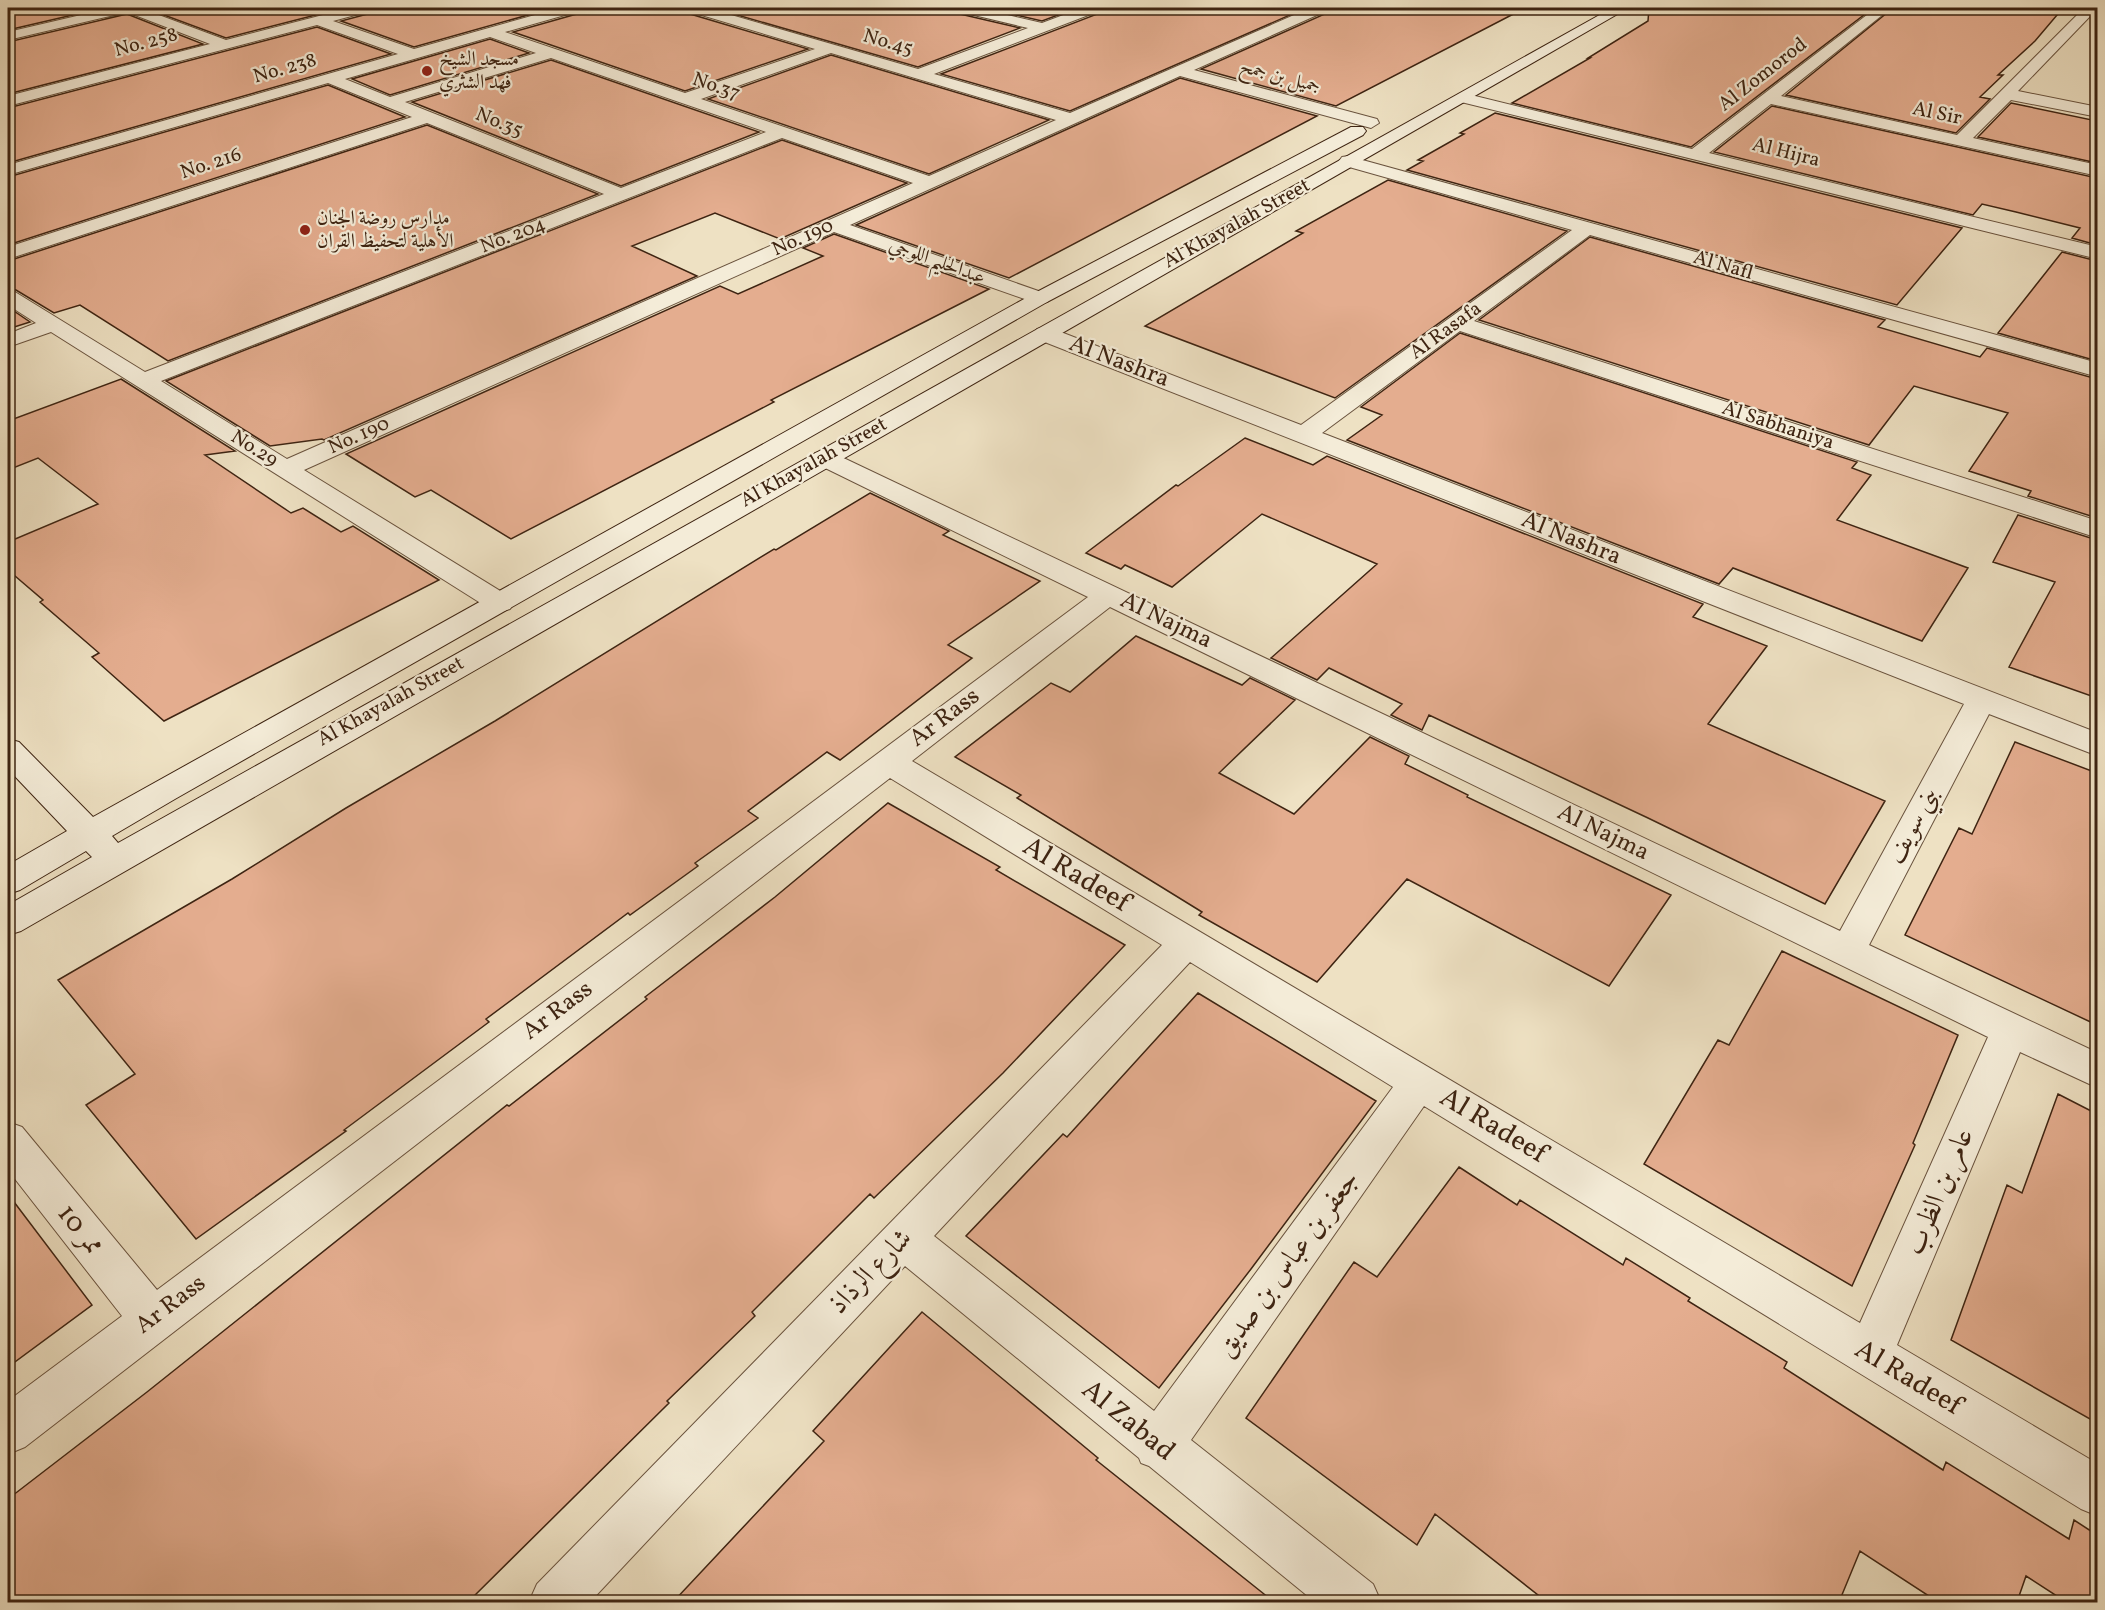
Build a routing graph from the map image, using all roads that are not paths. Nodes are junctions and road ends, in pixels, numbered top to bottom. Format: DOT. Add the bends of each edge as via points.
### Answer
graph roads {
  1 [pos="128,8"];
  2 [pos="365,8"];
  3 [pos="574,8"];
  4 [pos="693,8"];
  5 [pos="962,8"];
  6 [pos="1094,8"];
  7 [pos="1321,8"];
  8 [pos="1579,8"];
  9 [pos="1621,8"];
  10 [pos="1880,8"];
  11 [pos="2092,10"];
  12 [pos="317,20"];
  13 [pos="1041,27"];
  14 [pos="490,32"];
  15 [pos="8,36"];
  16 [pos="224,44"];
  17 [pos="832,48"];
  18 [pos="551,53"];
  19 [pos="413,54"];
  20 [pos="1178,71"];
  21 [pos="920,74"];
  22 [pos="328,78"];
  23 [pos="2007,94"];
  24 [pos="1463,98"];
  25 [pos="1767,98"];
  26 [pos="685,99"];
  27 [pos="8,101"];
  28 [pos="389,102"];
  29 [pos="2097,112"];
  30 [pos="428,117"];
  31 [pos="1071,118"];
  32 [pos="1371,123"];
  33 [pos="781,132"];
  34 [pos="1961,141"];
  35 [pos="1696,154"];
  36 [pos="1348,161"];
  37 [pos="8,170"];
  38 [pos="2097,171"];
  39 [pos="929,182"];
  40 [pos="620,194"];
  41 [pos="833,225"];
  42 [pos="1587,228"];
  43 [pos="1172,231"];
  44 [pos="1205,243"];
  45 [pos="8,253"];
  46 [pos="2097,253"];
  47 [pos="1103,266"];
  48 [pos="1129,285"];
  49 [pos="8,296"];
  50 [pos="1040,298"];
  51 [pos="1458,322"];
  52 [pos="53,324"];
  53 [pos="1045,334"];
  54 [pos="8,341"];
  55 [pos="2097,370"];
  56 [pos="144,380"];
  57 [pos="1305,434"];
  58 [pos="824,458"];
  59 [pos="285,469"];
  60 [pos="2097,530"];
  61 [pos="1110,594"];
  62 [pos="500,603"];
  63 [pos="1982,701"];
  64 [pos="2097,745"];
  65 [pos="8,750"];
  66 [pos="220,761"];
  67 [pos="887,761"];
  68 [pos="244,785"];
  69 [pos="89,835"];
  70 [pos="115,860"];
  71 [pos="9,878"];
  72 [pos="38,904"];
  73 [pos="8,921"];
  74 [pos="1187,942"];
  75 [pos="1847,951"];
  76 [pos="2010,1030"];
  77 [pos="2097,1072"];
  78 [pos="1419,1082"];
  79 [pos="8,1140"];
  80 [pos="903,1238"];
  81 [pos="153,1320"];
  82 [pos="1870,1354"];
  83 [pos="8,1430"];
  84 [pos="1158,1446"];
  85 [pos="2097,1492"];
  86 [pos="555,1602"];
  87 [pos="1355,1602"];
  1 -- 15 [label="street"];
  1 -- 16 [label="street"];
  2 -- 12 [label="street, No. 258"];
  3 -- 14 [label="street, No. 238"];
  4 -- 17 [label="street, No.45"];
  5 -- 13 [label="street"];
  6 -- 13 [label="street"];
  7 -- 20 [label="street, No. 190"];
  8 -- 32 [label="street, Al Khayalah Street"];
  9 -- 24 [label="street, Al Khayalah Street"];
  10 -- 25 [label="street, Al Zomorod"];
  11 -- 23 [label="street"];
  12 -- 16 [label="street, No. 258"];
  12 -- 19 [label="street"];
  13 -- 21 [label="street"];
  14 -- 18 [label="street, No.37"];
  14 -- 19 [label="street, No. 238"];
  16 -- 27 [label="street, No. 258"];
  17 -- 21 [label="street, No.45"];
  17 -- 26 [label="street"];
  18 -- 26 [label="street, No.37"];
  18 -- 28 [label="street"];
  19 -- 22 [label="street, No. 238"];
  20 -- 31 [label="street, No. 190"];
  20 -- 32 [label="street, جميل بن جمح"];
  21 -- 31 [label="street, No.45"];
  22 -- 28 [label="street, No.35"];
  22 -- 37 [label="street, No. 238"];
  23 -- 29 [label="street"];
  23 -- 34 [label="street"];
  24 -- 35 [label="street, Al Hijra"];
  24 -- 36 [label="street, Al Khayalah Street"];
  25 -- 34 [label="street, Al Sir"];
  25 -- 35 [label="street, Al Zomorod"];
  26 -- 33 [label="street, No.37"];
  28 -- 30 [label="street, No.35"];
  30 -- 40 [label="street, No.35"];
  30 -- 45 [label="street, No. 216"];
  31 -- 39 [label="street, No. 190"];
  32 -- 43 [label="street, Al Khayalah Street"];
  33 -- 39 [label="street, No.37"];
  33 -- 40 [label="street, No. 204"];
  34 -- 38 [label="street, Al Sir"];
  35 -- 46 [label="street, Al Hijra"];
  36 -- 42 [label="street, Al Nafl"];
  36 -- 44 [label="street, Al Khayalah Street"];
  39 -- 41 [label="street, No. 190"];
  40 -- 56 [label="street, No. 204"];
  41 -- 50 [label="street, عبدالحليم اللوجي"];
  41 -- 59 [label="street, No. 190"];
  42 -- 51 [label="street, Al Rasafa"];
  42 -- 55 [label="street, Al Nafl"];
  43 -- 44 [label="street" via="1164,240 1171,245 1181,248"];
  43 -- 47 [label="street, Al Khayalah Street"];
  44 -- 48 [label="street, Al Khayalah Street"];
  47 -- 48 [label="street" via="1134,260 1147,264 1147,272"];
  47 -- 50 [label="street, Al Khayalah Street"];
  48 -- 53 [label="street, Al Khayalah Street"];
  49 -- 52 [label="street, No.29"];
  50 -- 62 [label="street, Al Khayalah Street"];
  51 -- 57 [label="street, Al Rasafa"];
  51 -- 60 [label="street, Al Sabhaniya"];
  52 -- 54 [label="street"];
  52 -- 56 [label="street, No.29"];
  53 -- 57 [label="street, Al Nashra"];
  53 -- 58 [label="street, Al Khayalah Street"];
  56 -- 59 [label="street, No.29"];
  57 -- 63 [label="street, Al Nashra"];
  58 -- 61 [label="street, Al Najma"];
  58 -- 68 [label="street, Al Khayalah Street"];
  59 -- 62 [label="street, No.29"];
  61 -- 67 [label="street, Ar Rass"];
  61 -- 75 [label="street, Al Najma"];
  62 -- 66 [label="street, Al Khayalah Street"];
  63 -- 64 [label="street, Al Nashra"];
  63 -- 75 [label="street, بني سويف"];
  65 -- 69 [label="street"];
  66 -- 68 [label="street" via="143,809 162,823"];
  66 -- 69 [label="street, Al Khayalah Street"];
  67 -- 74 [label="street, Al Radeef"];
  67 -- 81 [label="street, Ar Rass"];
  68 -- 70 [label="street, Al Khayalah Street"];
  69 -- 70 [label="street"];
  69 -- 71 [label="street, Al Khayalah Street"];
  70 -- 72 [label="street, Al Khayalah Street"];
  71 -- 72 [label="street"];
  72 -- 73 [label="street, Al Khayalah Street"];
  74 -- 78 [label="street, Al Radeef"];
  74 -- 80 [label="street, شارع الرذاذ"];
  75 -- 76 [label="street, Al Najma"];
  76 -- 77 [label="street, Al Najma"];
  76 -- 82 [label="street, عامر بن الظرب"];
  78 -- 82 [label="street, Al Radeef"];
  78 -- 84 [label="street, جعفر بن عباس بن صديق"];
  79 -- 81 [label="street, ممر 10"];
  80 -- 84 [label="street, Al Zabad"];
  80 -- 86 [label="street, شارع الرذاذ"];
  81 -- 83 [label="street, Ar Rass"];
  82 -- 85 [label="street, Al Radeef"];
  84 -- 87 [label="street, Al Zabad"];
}
